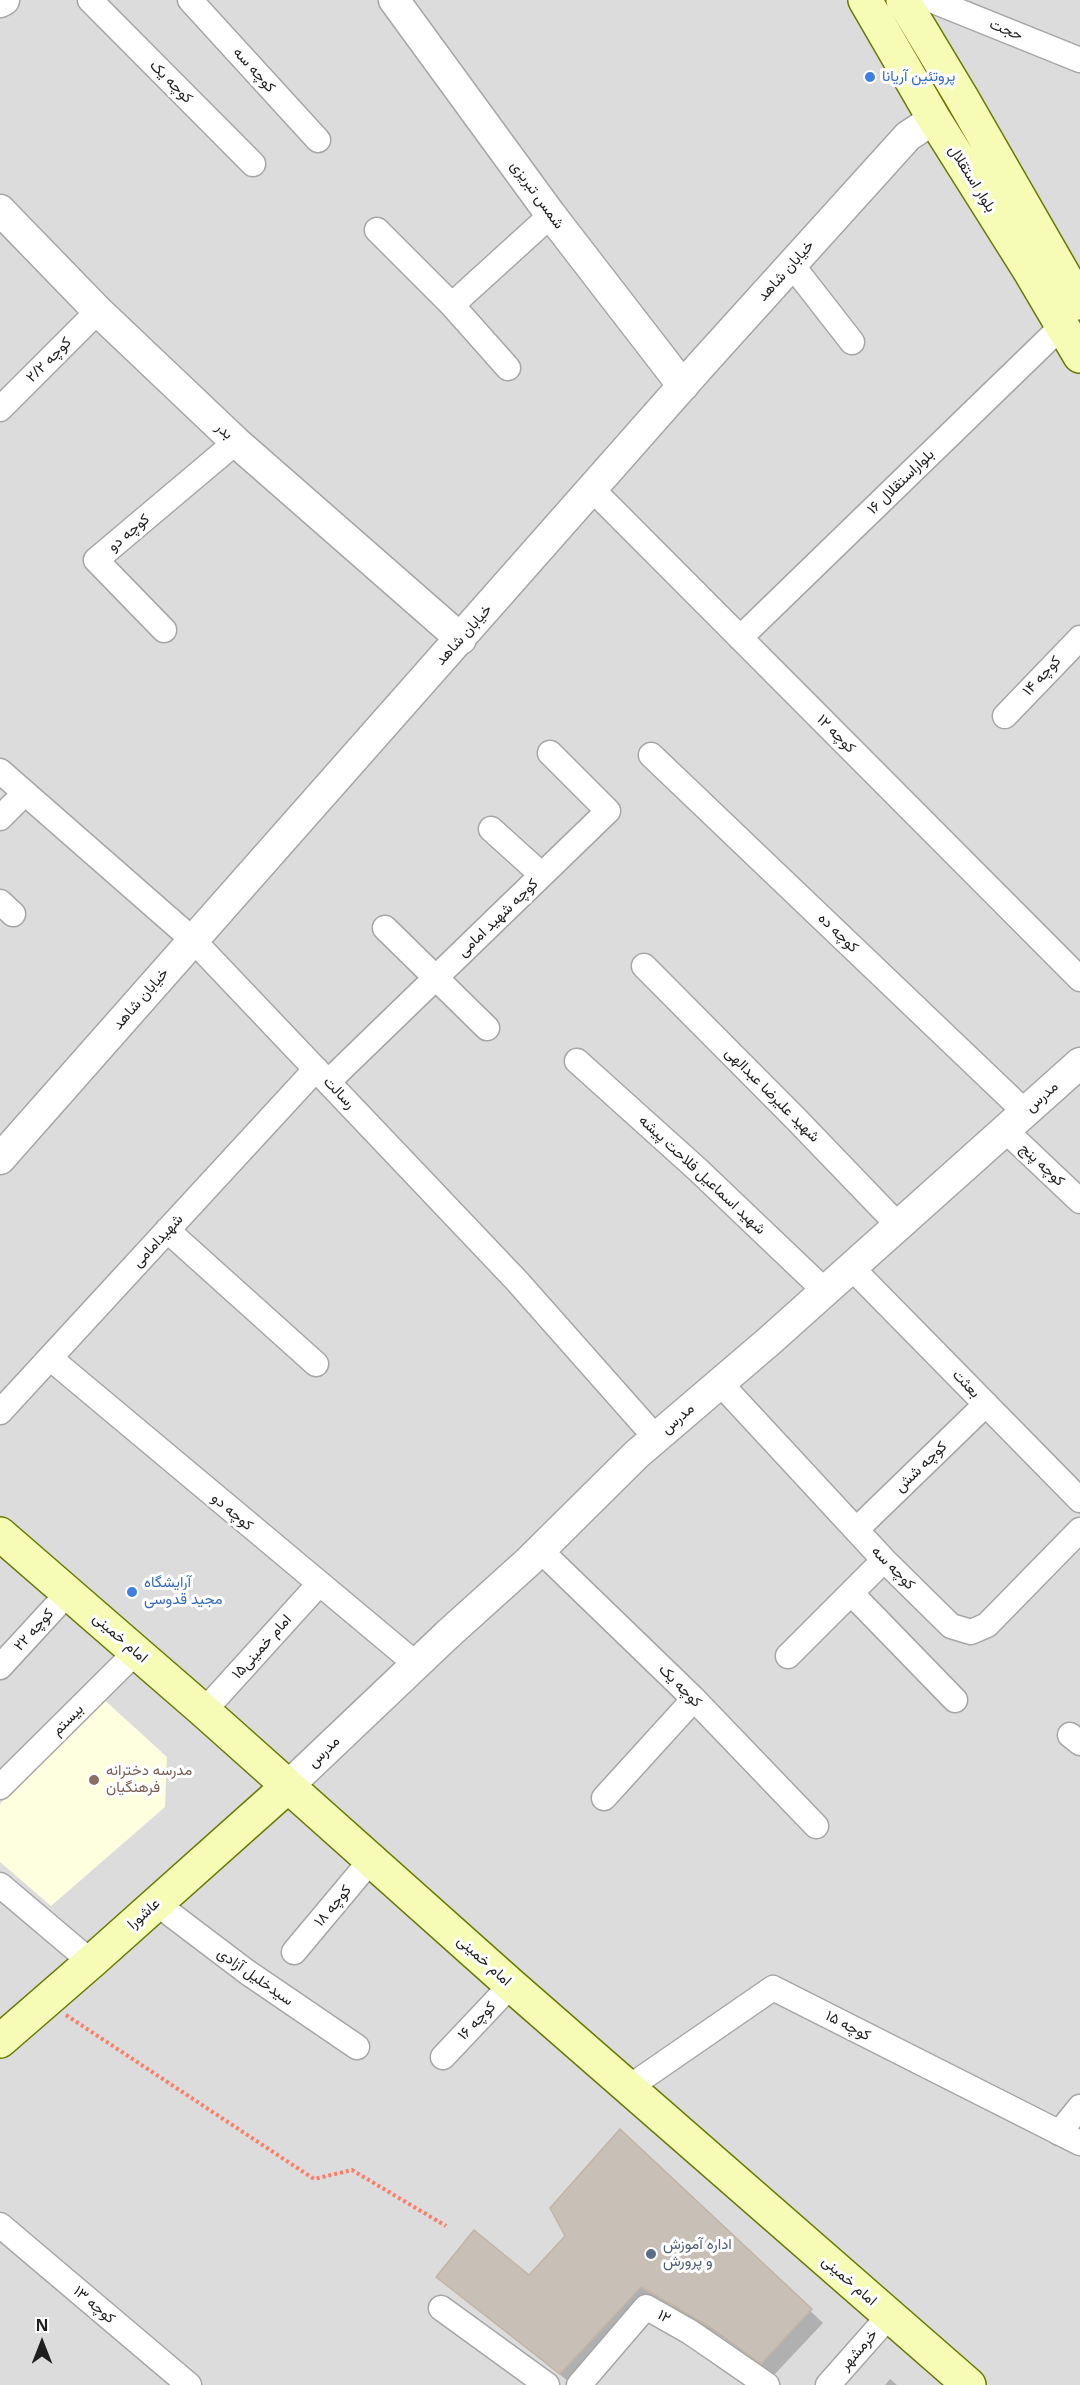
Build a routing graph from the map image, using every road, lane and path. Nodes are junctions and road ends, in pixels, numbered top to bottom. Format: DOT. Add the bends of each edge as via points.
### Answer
graph roads {
  1 [pos="90,0"];
  2 [pos="190,0"];
  3 [pos="394,0"];
  4 [pos="865,0"];
  5 [pos="903,0"];
  6 [pos="933,0"];
  7 [pos="1080,60"];
  8 [pos="934,119"];
  9 [pos="318,140"];
  10 [pos="253,164"];
  11 [pos="0,210"];
  12 [pos="551,214"];
  13 [pos="377,230"];
  14 [pos="792,265"];
  15 [pos="452,305"];
  16 [pos="98,311"];
  17 [pos="1071,315"];
  18 [pos="852,342"];
  19 [pos="1080,356"];
  20 [pos="508,368"];
  21 [pos="683,386"];
  22 [pos="0,409"];
  23 [pos="236,442"];
  24 [pos="592,489"];
  25 [pos="164,630"];
  26 [pos="740,638"];
  27 [pos="1080,638"];
  28 [pos="461,639"];
  29 [pos="1005,716"];
  30 [pos="550,753"];
  31 [pos="651,754"];
  32 [pos="0,771"];
  33 [pos="25,793"];
  34 [pos="0,818"];
  35 [pos="490,829"];
  36 [pos="542,875"];
  37 [pos="385,928"];
  38 [pos="193,940"];
  39 [pos="644,966"];
  40 [pos="435,979"];
  41 [pos="1080,979"];
  42 [pos="487,1028"];
  43 [pos="577,1061"];
  44 [pos="1080,1063"];
  45 [pos="322,1076"];
  46 [pos="1015,1121"];
  47 [pos="0,1159"];
  48 [pos="1080,1201"];
  49 [pos="898,1225"];
  50 [pos="167,1230"];
  51 [pos="851,1267"];
  52 [pos="825,1291"];
  53 [pos="50,1358"];
  54 [pos="316,1364"];
  55 [pos="720,1383"];
  56 [pos="986,1404"];
  57 [pos="0,1412"];
  58 [pos="656,1438"];
  59 [pos="1080,1500"];
  60 [pos="856,1530"];
  61 [pos="1080,1530"];
  62 [pos="0,1534"];
  63 [pos="540,1550"];
  64 [pos="885,1560"];
  65 [pos="319,1584"];
  66 [pos="68,1593"];
  67 [pos="852,1594"];
  68 [pos="136,1652"];
  69 [pos="788,1656"];
  70 [pos="416,1664"];
  71 [pos="0,1667"];
  72 [pos="694,1699"];
  73 [pos="955,1700"];
  74 [pos="204,1711"];
  75 [pos="0,1787"];
  76 [pos="287,1787"];
  77 [pos="604,1798"];
  78 [pos="816,1826"];
  79 [pos="371,1860"];
  80 [pos="0,1885"];
  81 [pos="156,1903"];
  82 [pos="294,1952"];
  83 [pos="91,1962"];
  84 [pos="511,1985"];
  85 [pos="46,2002"];
  86 [pos="0,2041"];
  87 [pos="357,2047"];
  88 [pos="443,2057"];
  89 [pos="628,2088"];
  90 [pos="1080,2107"];
  91 [pos="1069,2138"];
  92 [pos="0,2225"];
  93 [pos="446,2226"];
  94 [pos="441,2308"];
  95 [pos="889,2316"];
  96 [pos="189,2385"];
  97 [pos="547,2385"];
  98 [pos="579,2385"];
  99 [pos="767,2385"];
  100 [pos="828,2385"];
  101 [pos="969,2385"];
  1 -- 10 [label="street, کوچه یک"];
  2 -- 9 [label="street, کوچه سه"];
  3 -- 12 [label="street, شمس تبریزی"];
  4 -- 8 [label="main road, بلوار استقلال"];
  5 -- 17 [label="main road, بلوار استقلال" via="962,98"];
  6 -- 7 [label="street, حجت"];
  8 -- 14 [label="street, خیابان شاهد" via="908,136"];
  8 -- 17 [label="main road, بلوار استقلال"];
  11 -- 16 [label="street, بدر"];
  12 -- 15 [label="street"];
  12 -- 21 [label="street, شمس تبریزی"];
  13 -- 15 [label="street"];
  14 -- 18 [label="street"];
  14 -- 21 [label="street, خیابان شاهد"];
  15 -- 20 [label="street"];
  16 -- 22 [label="street, کوچه ۲/۲"];
  16 -- 23 [label="street, بدر"];
  17 -- 19 [label="main road, بلوار استقلال"];
  17 -- 26 [label="street, بلواراستقلال ۱۶"];
  21 -- 24 [label="street, خیابان شاهد"];
  23 -- 25 [label="street, کوچه دو" via="96,560"];
  23 -- 28 [label="street, بدر"];
  24 -- 26 [label="street, کوچه ۱۲"];
  24 -- 28 [label="street, خیابان شاهد"];
  26 -- 41 [label="street, کوچه ۱۲"];
  27 -- 29 [label="street, کوچه ۱۴"];
  28 -- 38 [label="street, خیابان شاهد"];
  30 -- 36 [label="street, کوچه شهید امامی" via="608,811"];
  31 -- 46 [label="street, کوچه ده"];
  32 -- 33 [label="street, رسالت"];
  33 -- 34 [label="street"];
  33 -- 38 [label="street, رسالت"];
  35 -- 36 [label="street"];
  36 -- 40 [label="street, کوچه شهید امامی"];
  37 -- 40 [label="street"];
  38 -- 45 [label="street, رسالت"];
  38 -- 47 [label="street, خیابان شاهد"];
  39 -- 49 [label="street, شهید علیرضا عبدالهی"];
  40 -- 42 [label="street"];
  40 -- 45 [label="street, کوچه شهید امامی"];
  43 -- 52 [label="street, شهید اسماعیل فلاحت پیشه"];
  44 -- 46 [label="street, مدرس"];
  45 -- 50 [label="street, شهیدامامی"];
  45 -- 58 [label="street, رسالت" via="517,1281"];
  46 -- 48 [label="street, کوچه پنج"];
  46 -- 49 [label="street, مدرس"];
  49 -- 51 [label="street, مدرس"];
  50 -- 53 [label="street, شهیدامامی"];
  50 -- 54 [label="street"];
  51 -- 52 [label="street, مدرس"];
  51 -- 56 [label="street, بعثت"];
  52 -- 55 [label="street, مدرس"];
  53 -- 57 [label="street, شهیدامامی"];
  53 -- 65 [label="street, کوچه دو"];
  55 -- 58 [label="street, مدرس"];
  55 -- 60 [label="street, کوچه سه"];
  56 -- 59 [label="street, بعثت"];
  56 -- 60 [label="street, کوچه شش"];
  58 -- 63 [label="street, مدرس"];
  60 -- 64 [label="street, کوچه سه"];
  61 -- 64 [label="street, کوچه سه" via="987,1625 971,1632 951,1626"];
  62 -- 66 [label="main road, امام خمینی"];
  63 -- 70 [label="street, مدرس"];
  63 -- 72 [label="street, کوچه یک"];
  64 -- 67 [label="street"];
  65 -- 70 [label="street, کوچه دو"];
  65 -- 74 [label="street, امام خمینی۱۵"];
  66 -- 68 [label="main road, امام خمینی"];
  66 -- 71 [label="street, کوچه ۲۲"];
  67 -- 69 [label="street"];
  67 -- 73 [label="street"];
  68 -- 74 [label="main road, امام خمینی"];
  68 -- 75 [label="street, بیستم"];
  70 -- 76 [label="street, مدرس"];
  72 -- 77 [label="street"];
  72 -- 78 [label="street, کوچه یک"];
  74 -- 76 [label="main road, امام خمینی"];
  76 -- 79 [label="main road, امام خمینی"];
  76 -- 81 [label="main road, عاشورا"];
  79 -- 82 [label="street, کوچه ۱۸"];
  79 -- 84 [label="main road, امام خمینی"];
  80 -- 83 [label="street"];
  81 -- 83 [label="main road, عاشورا"];
  81 -- 87 [label="street, سیدخلیل آزادی" via="247,1972"];
  83 -- 85 [label="main road, عاشورا"];
  84 -- 88 [label="street, کوچه ۱۶"];
  84 -- 89 [label="main road, امام خمینی"];
  85 -- 86 [label="main road, عاشورا"];
  85 -- 93 [label="path" via="314,2179 352,2170"];
  89 -- 91 [label="street, کوچه ۱۵" via="773,1988"];
  89 -- 95 [label="main road, امام خمینی"];
  90 -- 91 [label="street"];
  92 -- 96 [label="street, کوچه ۱۳"];
  94 -- 97 [label="street"];
  95 -- 100 [label="street, خرمشهر"];
  95 -- 101 [label="main road, امام خمینی"];
  98 -- 99 [label="street, ۱۲" via="645,2307 690,2332"];
}
